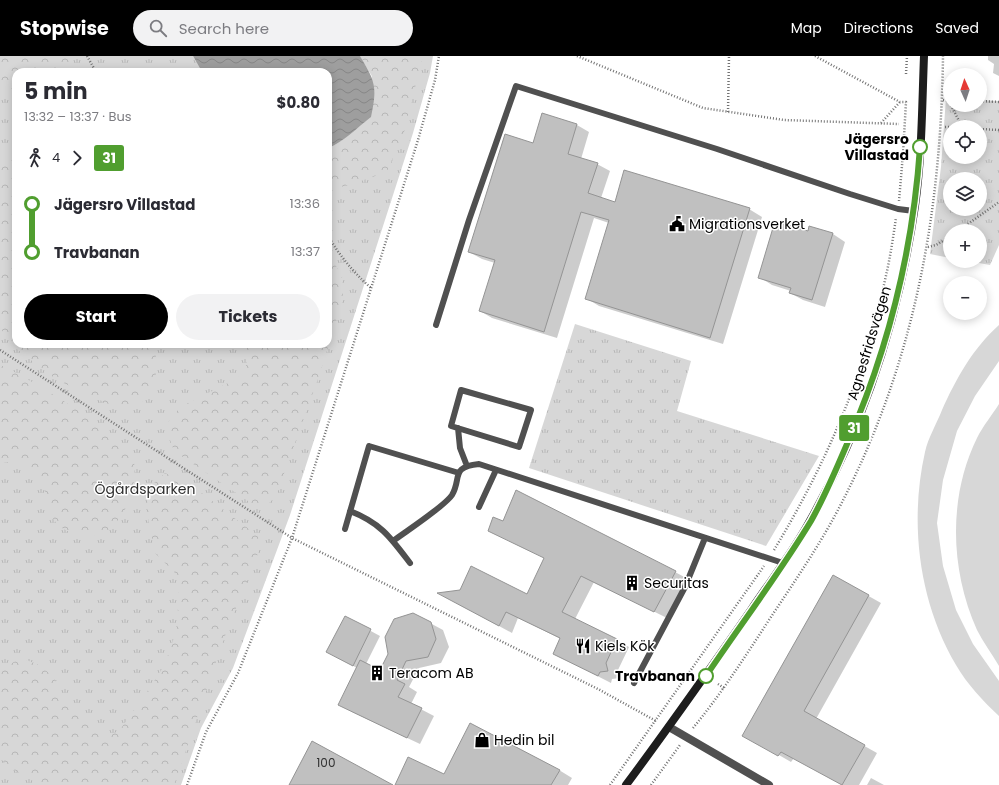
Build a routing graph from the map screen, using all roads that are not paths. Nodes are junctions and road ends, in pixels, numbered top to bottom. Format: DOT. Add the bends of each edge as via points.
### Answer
graph roads {
  1 [pos="924,56"];
  2 [pos="914,211"];
  3 [pos="436,325"];
  4 [pos="458,428"];
  5 [pos="468,466"];
  6 [pos="496,470"];
  7 [pos="459,473"];
  8 [pos="479,507"];
  9 [pos="350,511"];
  10 [pos="345,529"];
  11 [pos="705,538"];
  12 [pos="393,541"];
  13 [pos="410,563"];
  14 [pos="783,563"];
  15 [pos="634,683"];
  16 [pos="669,727"];
  17 [pos="626,785"];
  18 [pos="769,785"];
  1 -- 2 [label="main road, Agnesfridsvägen" via="920,152"];
  2 -- 3 [label="lane" via="898,209 516,86 469,220"];
  2 -- 14 [label="main road, Agnesfridsvägen" via="899,291 866,401 814,514"];
  4 -- 4 [label="lane" via="519,447 531,410 461,390 451,426"];
  4 -- 5 [label="lane" via="460,448"];
  5 -- 6 [label="lane" via="479,464"];
  5 -- 7 [label="lane"];
  6 -- 8 [label="lane"];
  6 -- 11 [label="lane"];
  7 -- 9 [label="lane" via="369,446"];
  7 -- 12 [label="lane" via="452,495"];
  9 -- 10 [label="lane"];
  9 -- 12 [label="lane" via="375,523"];
  11 -- 14 [label="lane"];
  11 -- 15 [label="lane" via="686,587"];
  12 -- 13 [label="lane"];
  14 -- 16 [label="main road, Agnesfridsvägen"];
  16 -- 17 [label="main road, Agnesfridsvägen"];
  16 -- 18 [label="street"];
}
